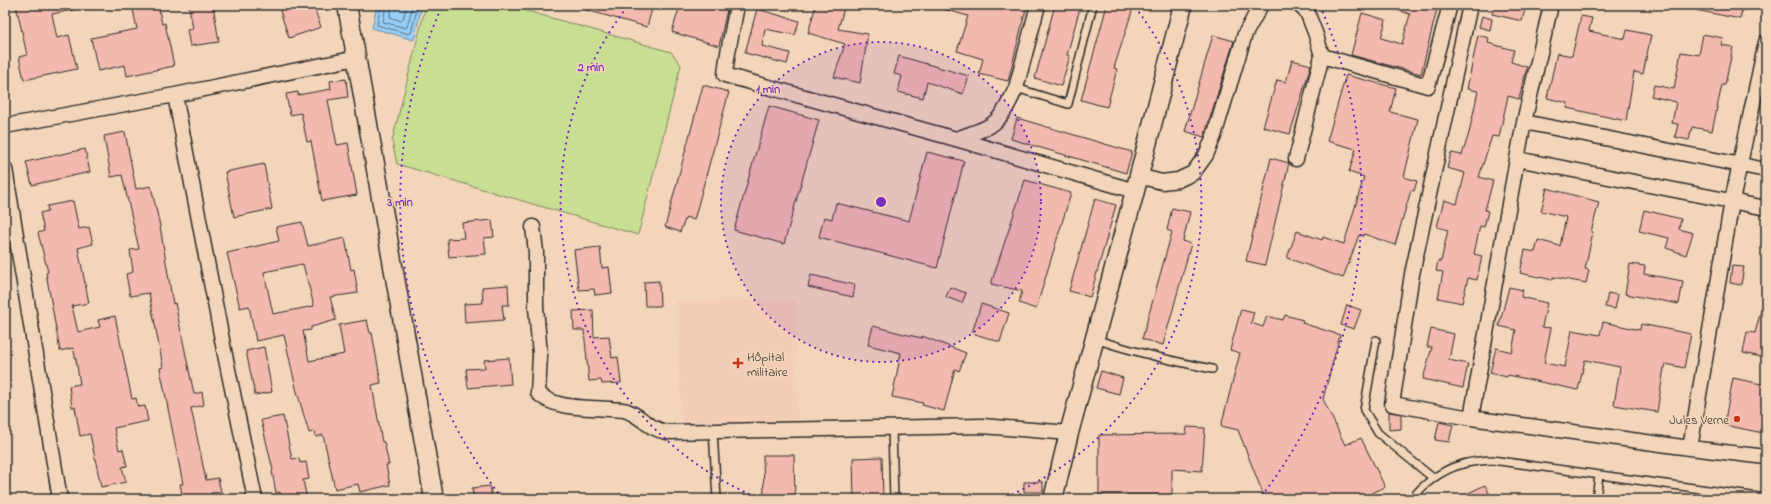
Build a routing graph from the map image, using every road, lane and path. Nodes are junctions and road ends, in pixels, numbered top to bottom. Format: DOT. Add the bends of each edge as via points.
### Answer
graph roads {
  1 [pos="347,5"];
  2 [pos="736,5"];
  3 [pos="1038,5"];
  4 [pos="1093,5"];
  5 [pos="1183,5"];
  6 [pos="1261,5"];
  7 [pos="1299,5"];
  8 [pos="1450,5"];
  9 [pos="1470,5"];
  10 [pos="1551,5"];
  11 [pos="1766,42"];
  12 [pos="1322,56"];
  13 [pos="357,58"];
  14 [pos="1016,88"];
  15 [pos="175,95"];
  16 [pos="1524,122"];
  17 [pos="5,126"];
  18 [pos="956,139"];
  19 [pos="1296,159"];
  20 [pos="1517,159"];
  21 [pos="1740,164"];
  22 [pos="5,169"];
  23 [pos="1766,170"];
  24 [pos="1136,184"];
  25 [pos="1732,201"];
  26 [pos="1766,208"];
  27 [pos="533,227"];
  28 [pos="1095,339"];
  29 [pos="1376,340"];
  30 [pos="1212,370"];
  31 [pos="1471,418"];
  32 [pos="892,428"];
  33 [pos="713,431"];
  34 [pos="1069,433"];
  35 [pos="1690,448"];
  36 [pos="1766,457"];
  37 [pos="1599,475"];
  38 [pos="1433,478"];
  39 [pos="1766,498"];
  40 [pos="60,499"];
  41 [pos="255,499"];
  42 [pos="434,499"];
  43 [pos="717,499"];
  44 [pos="894,499"];
  45 [pos="1053,499"];
  46 [pos="1412,499"];
  47 [pos="1596,499"];
  1 -- 13 [label="street"];
  2 -- 18 [label="street" via="725,75"];
  3 -- 14 [label="street"];
  4 -- 14 [label="lane" via="1068,104"];
  5 -- 24 [label="street"];
  6 -- 24 [label="street" via="1245,34 1214,136 1202,161 1193,173 1178,180"];
  7 -- 12 [label="street" via="1307,12"];
  8 -- 12 [label="street" via="1428,86"];
  9 -- 31 [label="street" via="1412,274 1392,404"];
  10 -- 16 [label="street"];
  11 -- 21 [label="street"];
  12 -- 19 [label="street"];
  13 -- 15 [label="street"];
  13 -- 42 [label="street"];
  14 -- 18 [label="street" via="1000,116 990,126"];
  15 -- 17 [label="street"];
  15 -- 41 [label="street"];
  16 -- 20 [label="street"];
  16 -- 21 [label="street"];
  18 -- 24 [label="street"];
  20 -- 25 [label="street"];
  20 -- 31 [label="street"];
  21 -- 23 [label="street"];
  21 -- 25 [label="street"];
  22 -- 40 [label="street"];
  24 -- 28 [label="street"];
  25 -- 26 [label="street"];
  25 -- 35 [label="street"];
  27 -- 33 [label="street" via="540,355 538,393 545,399 559,404 625,410 656,430"];
  28 -- 30 [label="lane" via="1124,349"];
  28 -- 34 [label="street"];
  29 -- 38 [label="lane" via="1364,410 1378,433"];
  31 -- 35 [label="street"];
  32 -- 33 [label="street"];
  32 -- 34 [label="street" via="982,426"];
  32 -- 44 [label="lane"];
  33 -- 43 [label="lane"];
  34 -- 45 [label="street"];
  35 -- 36 [label="street"];
  37 -- 38 [label="lane" via="1492,460 1460,464"];
  37 -- 39 [label="lane"];
  37 -- 47 [label="lane"];
  38 -- 46 [label="lane"];
}
